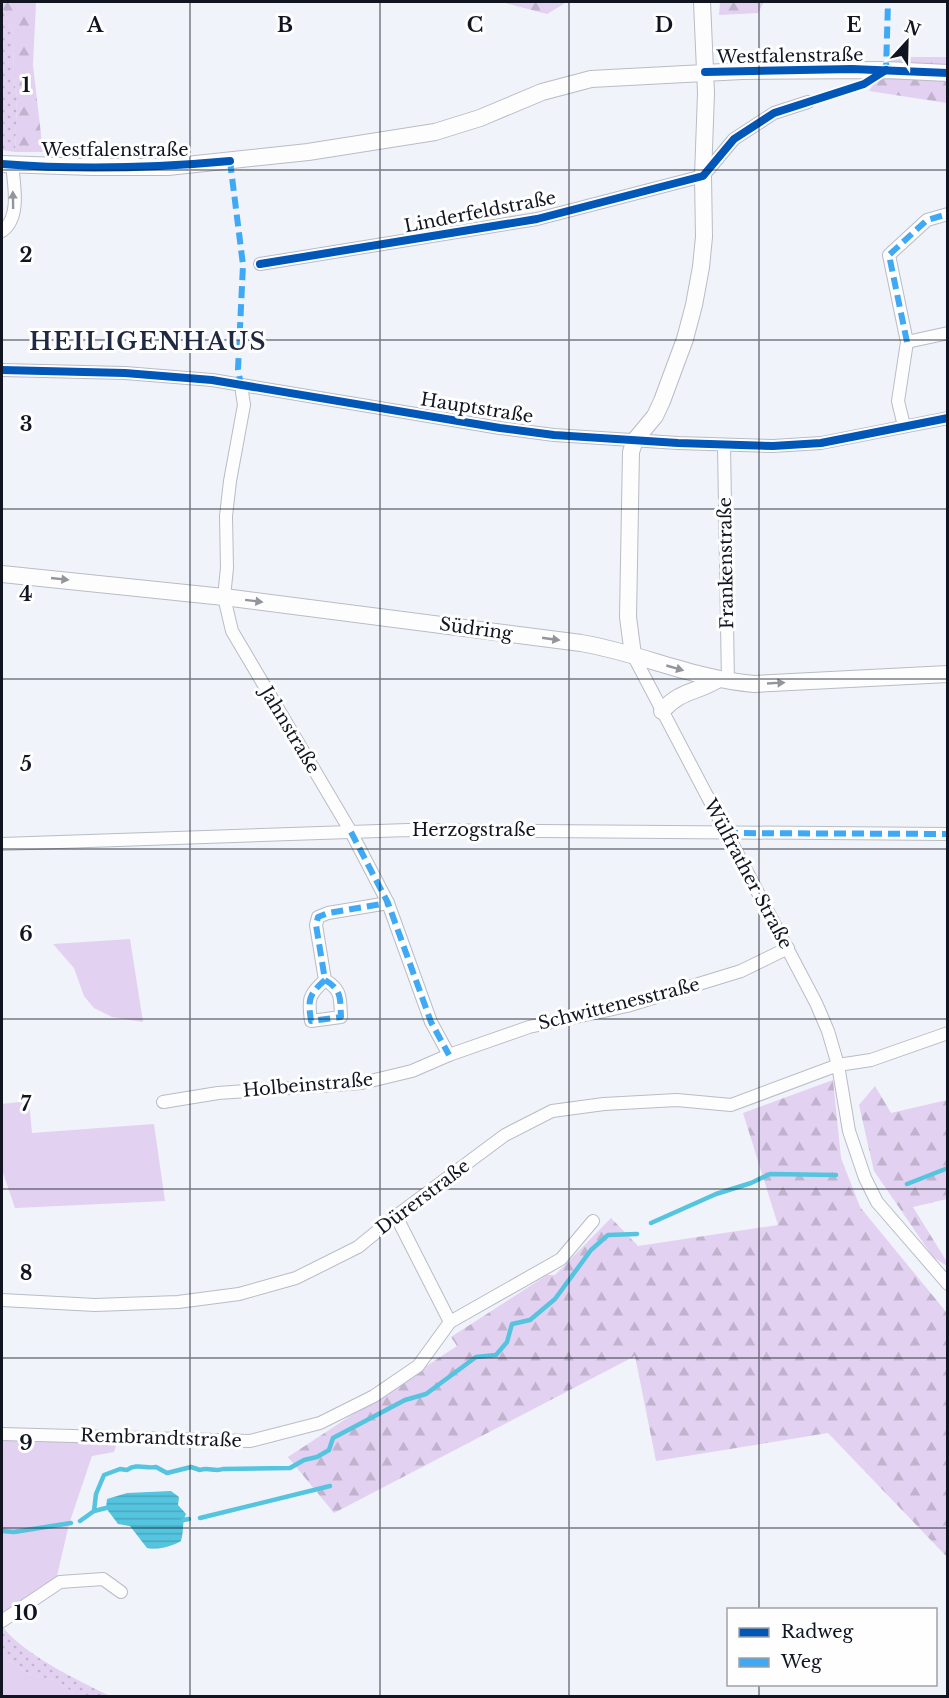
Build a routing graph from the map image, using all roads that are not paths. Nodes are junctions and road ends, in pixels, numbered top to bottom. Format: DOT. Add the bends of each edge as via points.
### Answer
graph roads {
  1 [pos="702,2"];
  2 [pos="705,72"];
  3 [pos="948,73"];
  4 [pos="808,102"];
  5 [pos="7,164"];
  6 [pos="703,176"];
  7 [pos="948,214"];
  8 [pos="2,231"];
  9 [pos="260,264"];
  10 [pos="948,333"];
  11 [pos="907,342"];
  12 [pos="2,370"];
  13 [pos="241,385"];
  14 [pos="948,418"];
  15 [pos="904,426"];
  16 [pos="635,440"];
  17 [pos="724,445"];
  18 [pos="2,574"];
  19 [pos="224,597"];
  20 [pos="633,655"];
  21 [pos="948,674"];
  22 [pos="723,681"];
  23 [pos="662,711"];
  24 [pos="351,832"];
  25 [pos="726,833"];
  26 [pos="948,834"];
  27 [pos="2,844"];
  28 [pos="388,903"];
  29 [pos="788,948"];
  30 [pos="325,980"];
  31 [pos="948,1034"];
  32 [pos="448,1055"];
  33 [pos="838,1065"];
  34 [pos="163,1102"];
  35 [pos="396,1216"];
  36 [pos="593,1221"];
  37 [pos="948,1284"];
  38 [pos="2,1300"];
  39 [pos="450,1322"];
  40 [pos="2,1434"];
  41 [pos="121,1592"];
  42 [pos="2,1621"];
  1 -- 2 [label="street"];
  2 -- 3 [label="street, Westfalenstraße" via="852,69"];
  2 -- 5 [label="street, Westfalenstraße" via="591,79 542,92 435,132 308,152 168,167"];
  2 -- 6 [label="street"];
  4 -- 6 [label="street" via="774,113 734,139"];
  8 -- 5 [label="street, one-way" via="14,215"];
  6 -- 9 [label="street, Linderfeldstraße" via="537,219"];
  6 -- 16 [label="street" via="704,237 694,305 662,401"];
  7 -- 11 [label="street" via="927,220 890,255"];
  10 -- 11 [label="street"];
  11 -- 15 [label="street" via="898,401"];
  12 -- 13 [label="street, Hauptstraße" via="125,373"];
  13 -- 16 [label="street, Hauptstraße" via="500,428"];
  13 -- 19 [label="street, Jahnstraße" via="244,405 226,516"];
  14 -- 15 [label="street, Hauptstraße"];
  15 -- 17 [label="street, Hauptstraße" via="821,443"];
  16 -- 17 [label="street, Hauptstraße"];
  16 -- 20 [label="street, Wülfrather Straße" via="630,463 628,617"];
  17 -- 22 [label="street, Frankenstraße"];
  18 -- 19 [label="street, Südring, one-way"];
  19 -- 20 [label="street, Südring, one-way" via="581,643"];
  19 -- 24 [label="street, Jahnstraße" via="232,631"];
  20 -- 22 [label="street, Südring, one-way"];
  20 -- 23 [label="street, Wülfrather Straße"];
  22 -- 21 [label="street, Südring, one-way" via="754,684"];
  22 -- 23 [label="street" via="681,694"];
  23 -- 25 [label="street, Wülfrather Straße"];
  24 -- 25 [label="street, Herzogstraße"];
  24 -- 27 [label="street, Herzogstraße"];
  24 -- 28 [label="street, Jahnstraße"];
  25 -- 26 [label="street, Herzogstraße"];
  25 -- 29 [label="street, Wülfrather Straße"];
  28 -- 30 [label="street" via="318,917"];
  28 -- 32 [label="street, Jahnstraße" via="431,1022"];
  29 -- 32 [label="street, Schwittenesstraße" via="741,970 627,1006 529,1027"];
  29 -- 33 [label="street, Wülfrather Straße" via="828,1030"];
  31 -- 33 [label="street, Dürerstraße" via="871,1060"];
  32 -- 34 [label="street, Holbeinstraße" via="412,1071 362,1083 218,1093"];
  33 -- 35 [label="street, Dürerstraße" via="730,1104 677,1100 552,1111 506,1136"];
  33 -- 37 [label="street, Wülfrather Straße" via="849,1131 877,1202"];
  35 -- 38 [label="street, Dürerstraße" via="358,1247 296,1278 239,1294 178,1302 95,1305"];
  35 -- 39 [label="street"];
  36 -- 39 [label="street" via="561,1259"];
  39 -- 40 [label="street, Rembrandtstraße" via="418,1366 374,1396 320,1423 262,1438 250,1441"];
  41 -- 42 [label="street" via="103,1579 60,1582"];
}
